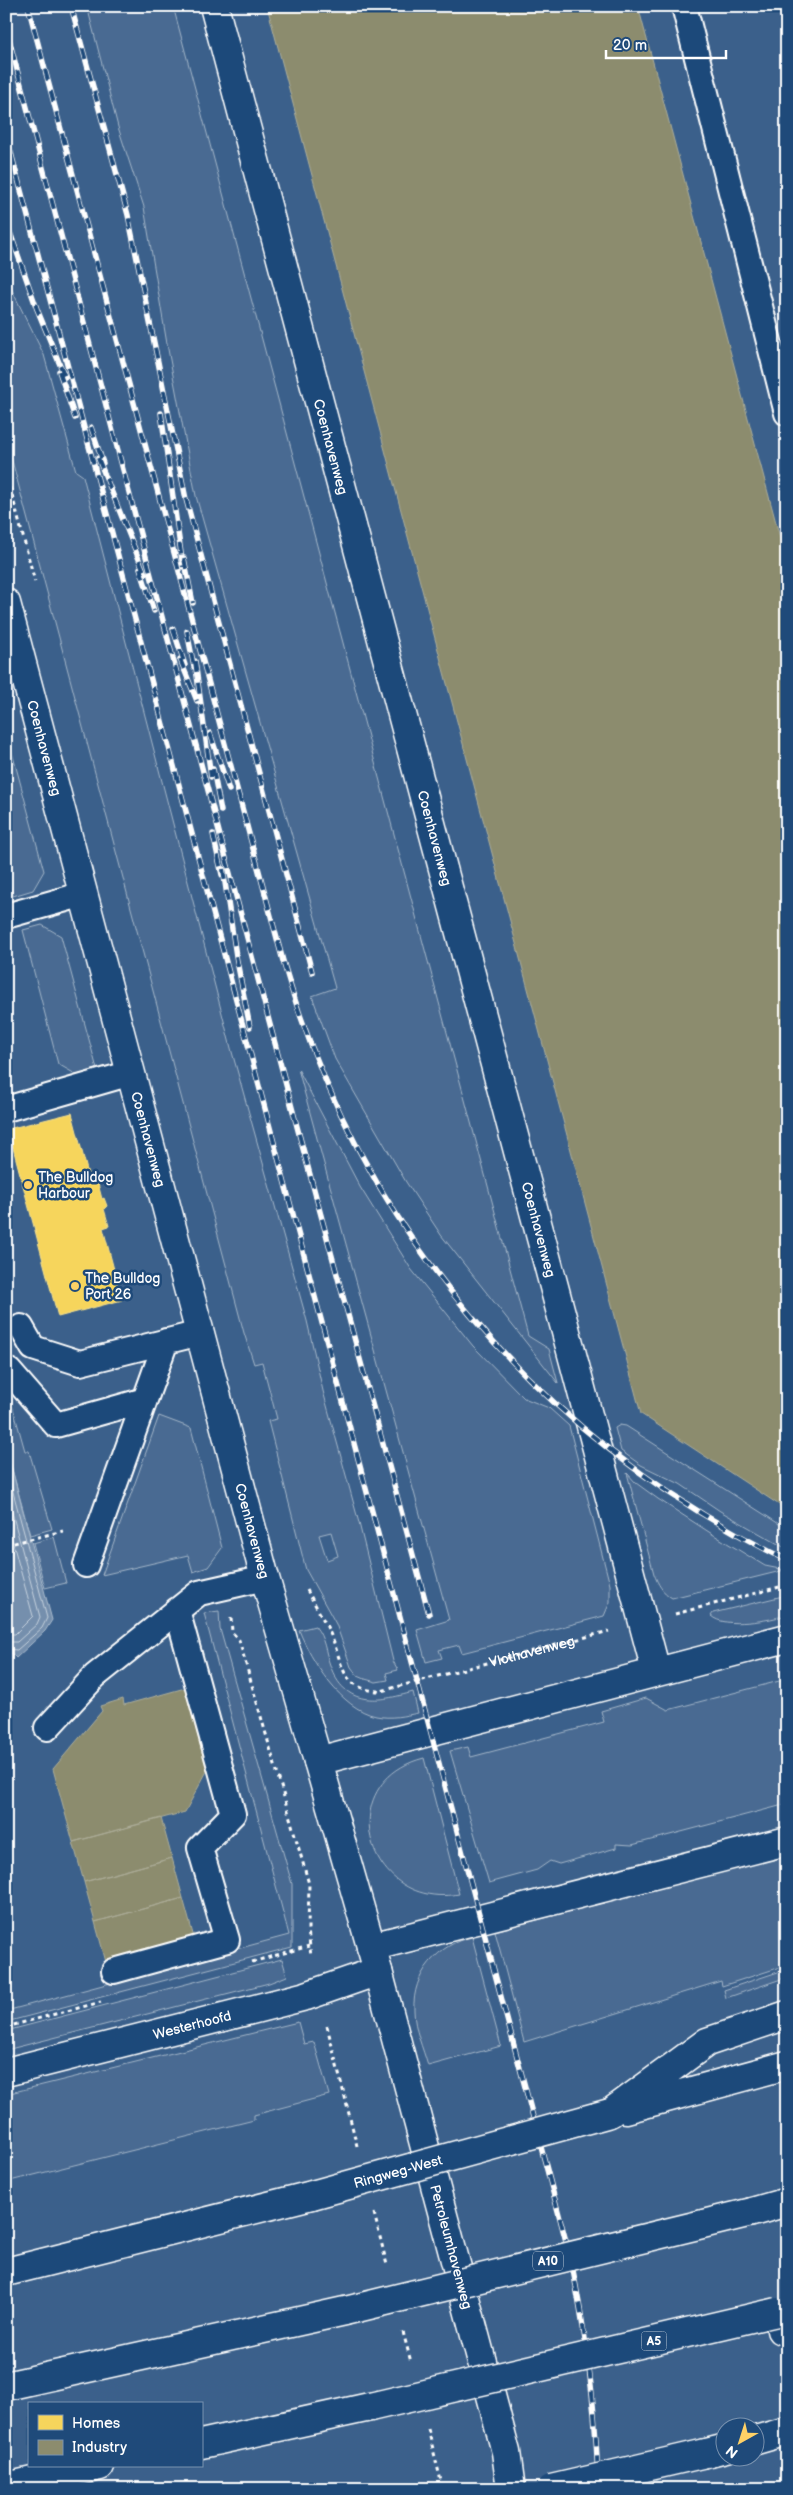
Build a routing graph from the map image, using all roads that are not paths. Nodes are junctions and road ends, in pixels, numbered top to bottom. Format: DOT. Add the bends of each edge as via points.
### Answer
graph roads {
  1 [pos="214,6"];
  2 [pos="684,6"];
  3 [pos="787,413"];
  4 [pos="6,603"];
  5 [pos="84,894"];
  6 [pos="6,916"];
  7 [pos="131,1073"];
  8 [pos="6,1109"];
  9 [pos="21,1327"];
  10 [pos="200,1332"];
  11 [pos="166,1341"];
  12 [pos="8,1371"];
  13 [pos="145,1400"];
  14 [pos="86,1565"];
  15 [pos="265,1578"];
  16 [pos="177,1610"];
  17 [pos="787,1638"];
  18 [pos="656,1671"];
  19 [pos="47,1728"];
  20 [pos="318,1761"];
  21 [pos="787,1841"];
  22 [pos="375,1959"];
  23 [pos="114,1972"];
  24 [pos="787,2015"];
  25 [pos="787,2066"];
  26 [pos="6,2072"];
  27 [pos="610,2114"];
  28 [pos="787,2202"];
  29 [pos="6,2272"];
  30 [pos="783,2320"];
  31 [pos="6,2386"];
  32 [pos="787,2431"];
  33 [pos="766,2437"];
  34 [pos="202,2444"];
  35 [pos="787,2446"];
  36 [pos="766,2448"];
  37 [pos="716,2452"];
  38 [pos="91,2468"];
  39 [pos="6,2487"];
  40 [pos="511,2489"];
  41 [pos="551,2489"];
  1 -- 18 [label="main road, Coenhavenweg"];
  2 -- 3 [label="lane"];
  4 -- 5 [label="main road, Coenhavenweg"];
  5 -- 6 [label="lane"];
  5 -- 7 [label="main road, Coenhavenweg"];
  7 -- 8 [label="lane"];
  7 -- 10 [label="main road, Coenhavenweg"];
  9 -- 11 [label="lane" via="33,1348 80,1364"];
  10 -- 11 [label="lane"];
  10 -- 15 [label="main road, Coenhavenweg"];
  11 -- 13 [label="lane"];
  12 -- 13 [label="lane" via="56,1425"];
  13 -- 14 [label="lane"];
  15 -- 16 [label="lane" via="199,1593"];
  15 -- 20 [label="main road, Coenhavenweg"];
  16 -- 19 [label="lane" via="95,1676"];
  16 -- 23 [label="lane" via="234,1814 200,1848 226,1940"];
  17 -- 18 [label="main road"];
  18 -- 20 [label="main road"];
  20 -- 22 [label="main road, Coenhavenweg"];
  21 -- 22 [label="main road, Westerhoofd"];
  22 -- 26 [label="main road, Westerhoofd" via="319,1992"];
  22 -- 40 [label="main road, Petroleumhavenweg" via="506,2452"];
  24 -- 27 [label="main road" via="707,2042"];
  25 -- 27 [label="main road, Ringweg-West"];
  27 -- 29 [label="main road, Ringweg-West, bridge" via="312,2195"];
  28 -- 31 [label="main road, A10, bridge" via="345,2311"];
  30 -- 34 [label="main road, A5, bridge" via="531,2370"];
  32 -- 33 [label="main road"];
  35 -- 36 [label="main road"];
  37 -- 41 [label="main road, bridge"];
  38 -- 39 [label="main road"];
}
